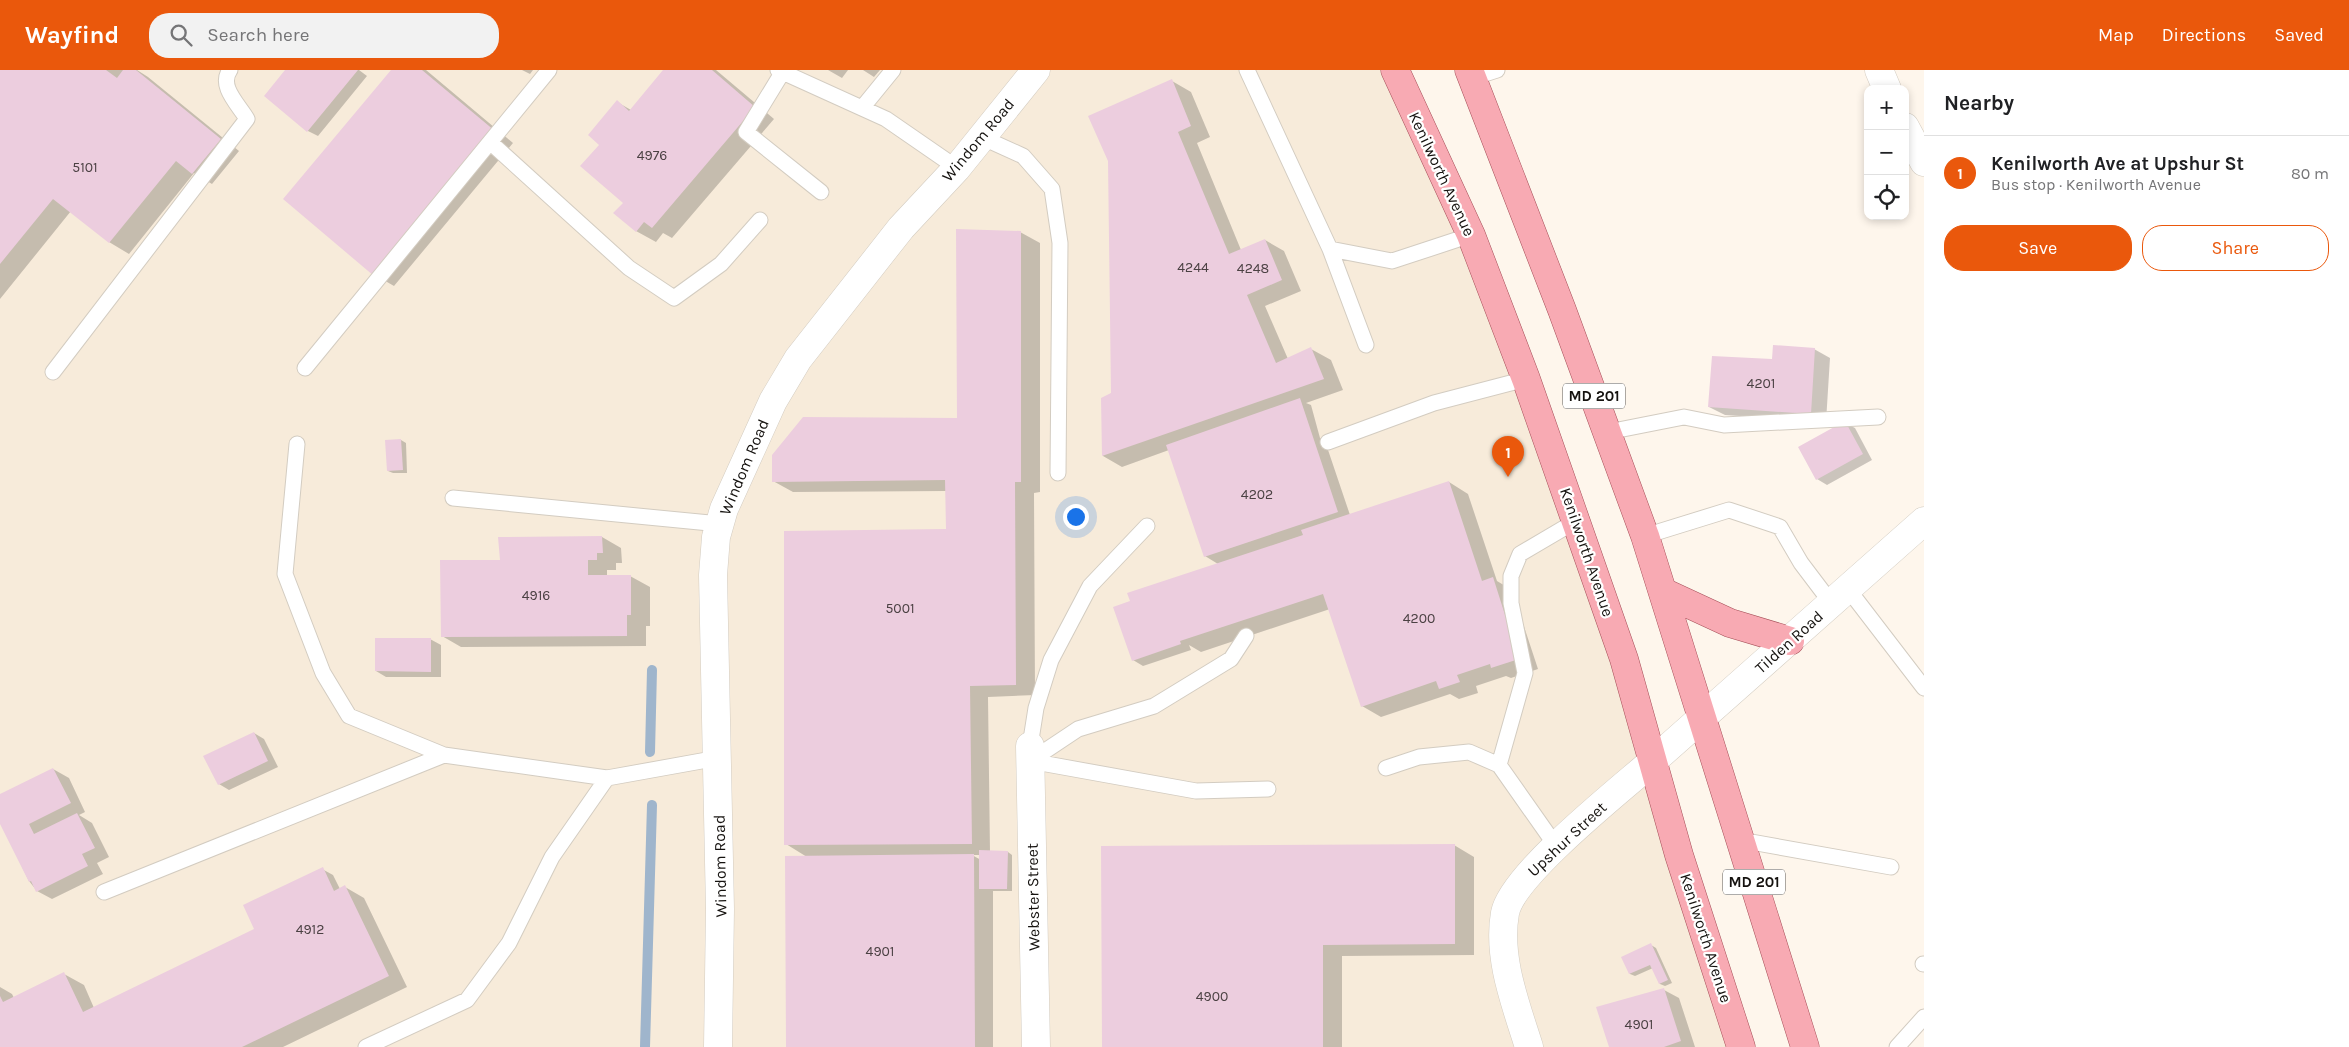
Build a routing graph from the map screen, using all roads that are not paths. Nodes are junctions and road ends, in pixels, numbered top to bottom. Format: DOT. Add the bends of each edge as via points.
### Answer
graph roads {
  1 [pos="230,70"];
  2 [pos="549,70"];
  3 [pos="893,70"];
  4 [pos="1036,70"];
  5 [pos="1247,70"];
  6 [pos="1394,70"];
  7 [pos="780,71"];
  8 [pos="1479,73"];
  9 [pos="862,108"];
  10 [pos="1907,130"];
  11 [pos="981,137"];
  12 [pos="490,142"];
  13 [pos="1924,162"];
  14 [pos="956,168"];
  15 [pos="822,192"];
  16 [pos="760,220"];
  17 [pos="1471,235"];
  18 [pos="1330,249"];
  19 [pos="1366,345"];
  20 [pos="305,368"];
  21 [pos="53,372"];
  22 [pos="1526,378"];
  23 [pos="1878,417"];
  24 [pos="1608,432"];
  25 [pos="1328,442"];
  26 [pos="297,444"];
  27 [pos="1058,472"];
  28 [pos="453,498"];
  29 [pos="1576,521"];
  30 [pos="1924,521"];
  31 [pos="720,524"];
  32 [pos="1147,526"];
  33 [pos="1645,536"];
  34 [pos="1663,592"];
  35 [pos="1840,596"];
  36 [pos="1246,636"];
  37 [pos="1790,641"];
  38 [pos="1924,688"];
  39 [pos="1703,718"];
  40 [pos="1030,754"];
  41 [pos="444,755"];
  42 [pos="718,758"];
  43 [pos="1653,761"];
  44 [pos="1498,765"];
  45 [pos="1386,768"];
  46 [pos="607,778"];
  47 [pos="1268,789"];
  48 [pos="1740,840"];
  49 [pos="1556,846"];
  50 [pos="1891,867"];
  51 [pos="104,892"];
  52 [pos="1924,1017"];
  53 [pos="366,1047"];
  54 [pos="718,1047"];
  55 [pos="1036,1047"];
  56 [pos="1529,1047"];
  57 [pos="1741,1047"];
  58 [pos="1805,1047"];
  59 [pos="1897,1047"];
  1 -- 21 [label="lane" via="226,74 227,90 247,119"];
  2 -- 12 [label="lane"];
  3 -- 9 [label="lane"];
  4 -- 11 [label="street, Windom Road"];
  5 -- 18 [label="lane"];
  6 -- 17 [label="main road, Kenilworth Avenue / MD 201"];
  7 -- 9 [label="lane"];
  7 -- 15 [label="lane" via="746,132"];
  8 -- 24 [label="main road, MD 201"];
  9 -- 14 [label="lane" via="886,119"];
  10 -- 13 [label="street"];
  11 -- 14 [label="street, Windom Road"];
  11 -- 27 [label="lane" via="1024,156 1052,189 1060,243"];
  12 -- 16 [label="lane" via="629,268 674,298 722,264"];
  12 -- 20 [label="lane"];
  14 -- 31 [label="street, Windom Road" via="901,228 798,359 773,401 743,464"];
  17 -- 18 [label="lane" via="1392,262"];
  17 -- 22 [label="main road, Kenilworth Avenue / MD 201"];
  18 -- 19 [label="lane"];
  22 -- 25 [label="lane" via="1434,403"];
  22 -- 29 [label="main road, Kenilworth Avenue / MD 201"];
  23 -- 24 [label="lane" via="1724,425 1684,418"];
  24 -- 33 [label="main road, MD 201"];
  26 -- 41 [label="lane" via="285,574 323,673 349,716"];
  28 -- 31 [label="lane"];
  29 -- 43 [label="main road, Kenilworth Avenue / MD 201" via="1624,659"];
  29 -- 44 [label="lane" via="1520,554 1511,576 1511,603 1525,673"];
  30 -- 35 [label="street, Tilden Road"];
  31 -- 42 [label="street, Windom Road" via="713,575"];
  32 -- 40 [label="lane" via="1090,586 1051,660 1036,708"];
  33 -- 34 [label="main road, MD 201"];
  33 -- 35 [label="lane" via="1729,510 1780,527 1801,563"];
  34 -- 37 [label="main road" via="1730,623"];
  34 -- 39 [label="main road, MD 201"];
  35 -- 37 [label="street, Tilden Road"];
  35 -- 38 [label="lane"];
  36 -- 40 [label="lane" via="1231,659 1154,706 1078,730"];
  37 -- 39 [label="street, Tilden Road"];
  39 -- 43 [label="street, Tilden Road"];
  39 -- 48 [label="main road, MD 201"];
  40 -- 47 [label="lane" via="1196,791"];
  40 -- 55 [label="street, Webster Street"];
  41 -- 46 [label="lane"];
  41 -- 51 [label="lane"];
  42 -- 46 [label="lane"];
  42 -- 54 [label="street, Windom Road"];
  43 -- 49 [label="street, Upshur Street"];
  43 -- 57 [label="main road, Kenilworth Avenue / MD 201"];
  44 -- 45 [label="lane" via="1470,752 1420,757"];
  44 -- 49 [label="lane"];
  46 -- 53 [label="lane" via="552,858 509,943 467,1000"];
  48 -- 50 [label="lane"];
  48 -- 58 [label="main road, MD 201"];
  49 -- 56 [label="street, Upshur Street" via="1524,880 1505,911 1503,948 1510,986"];
  52 -- 59 [label="lane"];
}
